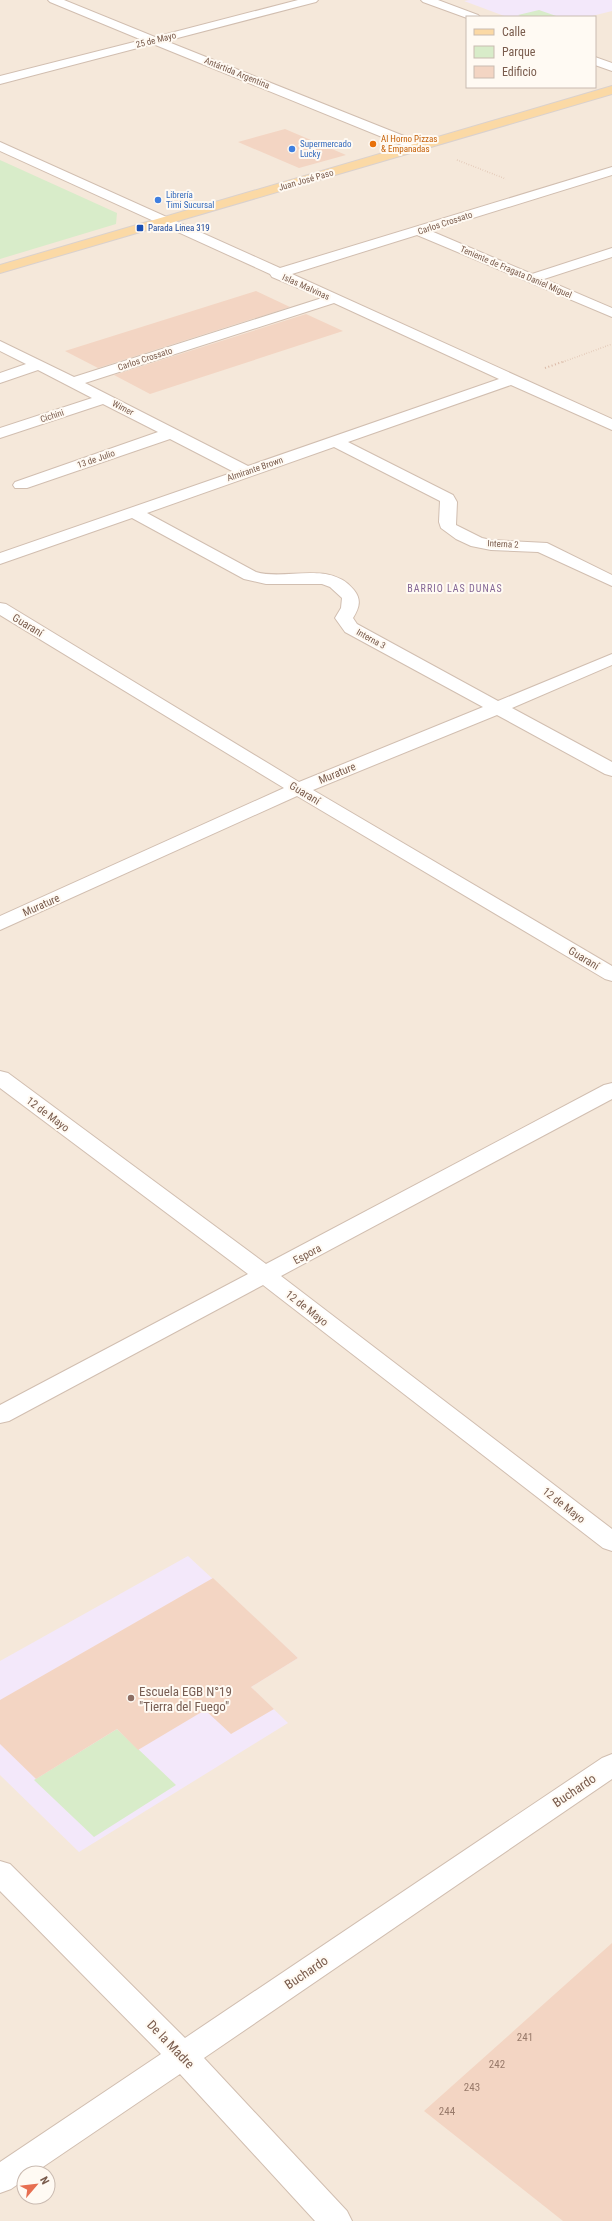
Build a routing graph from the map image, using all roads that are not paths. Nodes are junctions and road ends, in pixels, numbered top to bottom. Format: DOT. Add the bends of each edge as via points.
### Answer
graph roads {
  1 [pos="54,0"];
  2 [pos="312,0"];
  3 [pos="427,0"];
  4 [pos="471,16"];
  5 [pos="155,40"];
  6 [pos="596,61"];
  7 [pos="612,67"];
  8 [pos="0,80"];
  9 [pos="612,90"];
  10 [pos="0,146"];
  11 [pos="421,147"];
  12 [pos="612,170"];
  13 [pos="163,222"];
  14 [pos="419,231"];
  15 [pos="612,252"];
  16 [pos="0,269"];
  17 [pos="277,274"];
  18 [pos="530,279"];
  19 [pos="332,299"];
  20 [pos="612,313"];
  21 [pos="0,345"];
  22 [pos="39,365"];
  23 [pos="0,378"];
  24 [pos="510,380"];
  25 [pos="73,382"];
  26 [pos="104,399"];
  27 [pos="612,425"];
  28 [pos="0,433"];
  29 [pos="171,433"];
  30 [pos="336,442"];
  31 [pos="247,472"];
  32 [pos="22,485"];
  33 [pos="134,513"];
  34 [pos="0,559"];
  35 [pos="612,581"];
  36 [pos="0,608"];
  37 [pos="612,659"];
  38 [pos="497,708"];
  39 [pos="612,770"];
  40 [pos="298,789"];
  41 [pos="0,924"];
  42 [pos="612,975"];
  43 [pos="0,1078"];
  44 [pos="612,1090"];
  45 [pos="266,1276"];
  46 [pos="0,1415"];
  47 [pos="612,1542"];
  48 [pos="612,1765"];
  49 [pos="0,1872"];
  50 [pos="183,2056"];
  51 [pos="0,2180"];
  52 [pos="336,2221"];
  1 -- 5 [label="street, Antártida Argentina"];
  2 -- 5 [label="street, 25 de Mayo"];
  3 -- 4 [label="street"];
  5 -- 8 [label="street, 25 de Mayo"];
  5 -- 11 [label="street, Antártida Argentina"];
  6 -- 7 [label="street"];
  9 -- 11 [label="main road, Juan José Paso"];
  10 -- 13 [label="street, Islas Malvinas"];
  11 -- 13 [label="main road, Juan José Paso"];
  12 -- 14 [label="street, Carlos Crossato"];
  13 -- 16 [label="main road, Juan José Paso"];
  13 -- 17 [label="street, Islas Malvinas"];
  14 -- 17 [label="street, Carlos Crossato"];
  14 -- 18 [label="street, Teniente de Fragata Daniel Miguel"];
  15 -- 18 [label="street"];
  17 -- 19 [label="street, Islas Malvinas"];
  18 -- 20 [label="street, Teniente de Fragata Daniel Miguel"];
  19 -- 24 [label="street, Islas Malvinas"];
  19 -- 25 [label="street, Carlos Crossato"];
  21 -- 22 [label="street, Wimer"];
  22 -- 23 [label="street"];
  22 -- 25 [label="street, Wimer"];
  24 -- 27 [label="street, Islas Malvinas"];
  24 -- 30 [label="street, Almirante Brown"];
  25 -- 26 [label="street, Wimer"];
  26 -- 28 [label="street, Cichini"];
  26 -- 29 [label="street, Wimer"];
  29 -- 31 [label="street, Wimer"];
  29 -- 32 [label="street, 13 de Julio"];
  30 -- 31 [label="street, Almirante Brown"];
  30 -- 35 [label="street, Interna 2" via="446,498 450,507 447,522 449,528 462,536 491,545 541,547"];
  31 -- 33 [label="street, Almirante Brown"];
  33 -- 34 [label="street, Almirante Brown"];
  33 -- 38 [label="street, Interna 3" via="248,575 270,579 309,578 334,583 346,591 351,600 344,618 351,628"];
  36 -- 40 [label="street, Guaraní"];
  37 -- 38 [label="street, Murature"];
  38 -- 39 [label="street, Interna 3"];
  38 -- 40 [label="street, Murature"];
  40 -- 41 [label="street, Murature"];
  40 -- 42 [label="street, Guaraní"];
  43 -- 45 [label="street, 12 de Mayo"];
  44 -- 45 [label="street, Espora"];
  45 -- 46 [label="street, Espora"];
  45 -- 47 [label="street, 12 de Mayo"];
  48 -- 50 [label="street, Buchardo"];
  49 -- 50 [label="street, De la Madre"];
  50 -- 51 [label="street, Buchardo"];
  50 -- 52 [label="street, De la Madre"];
}
